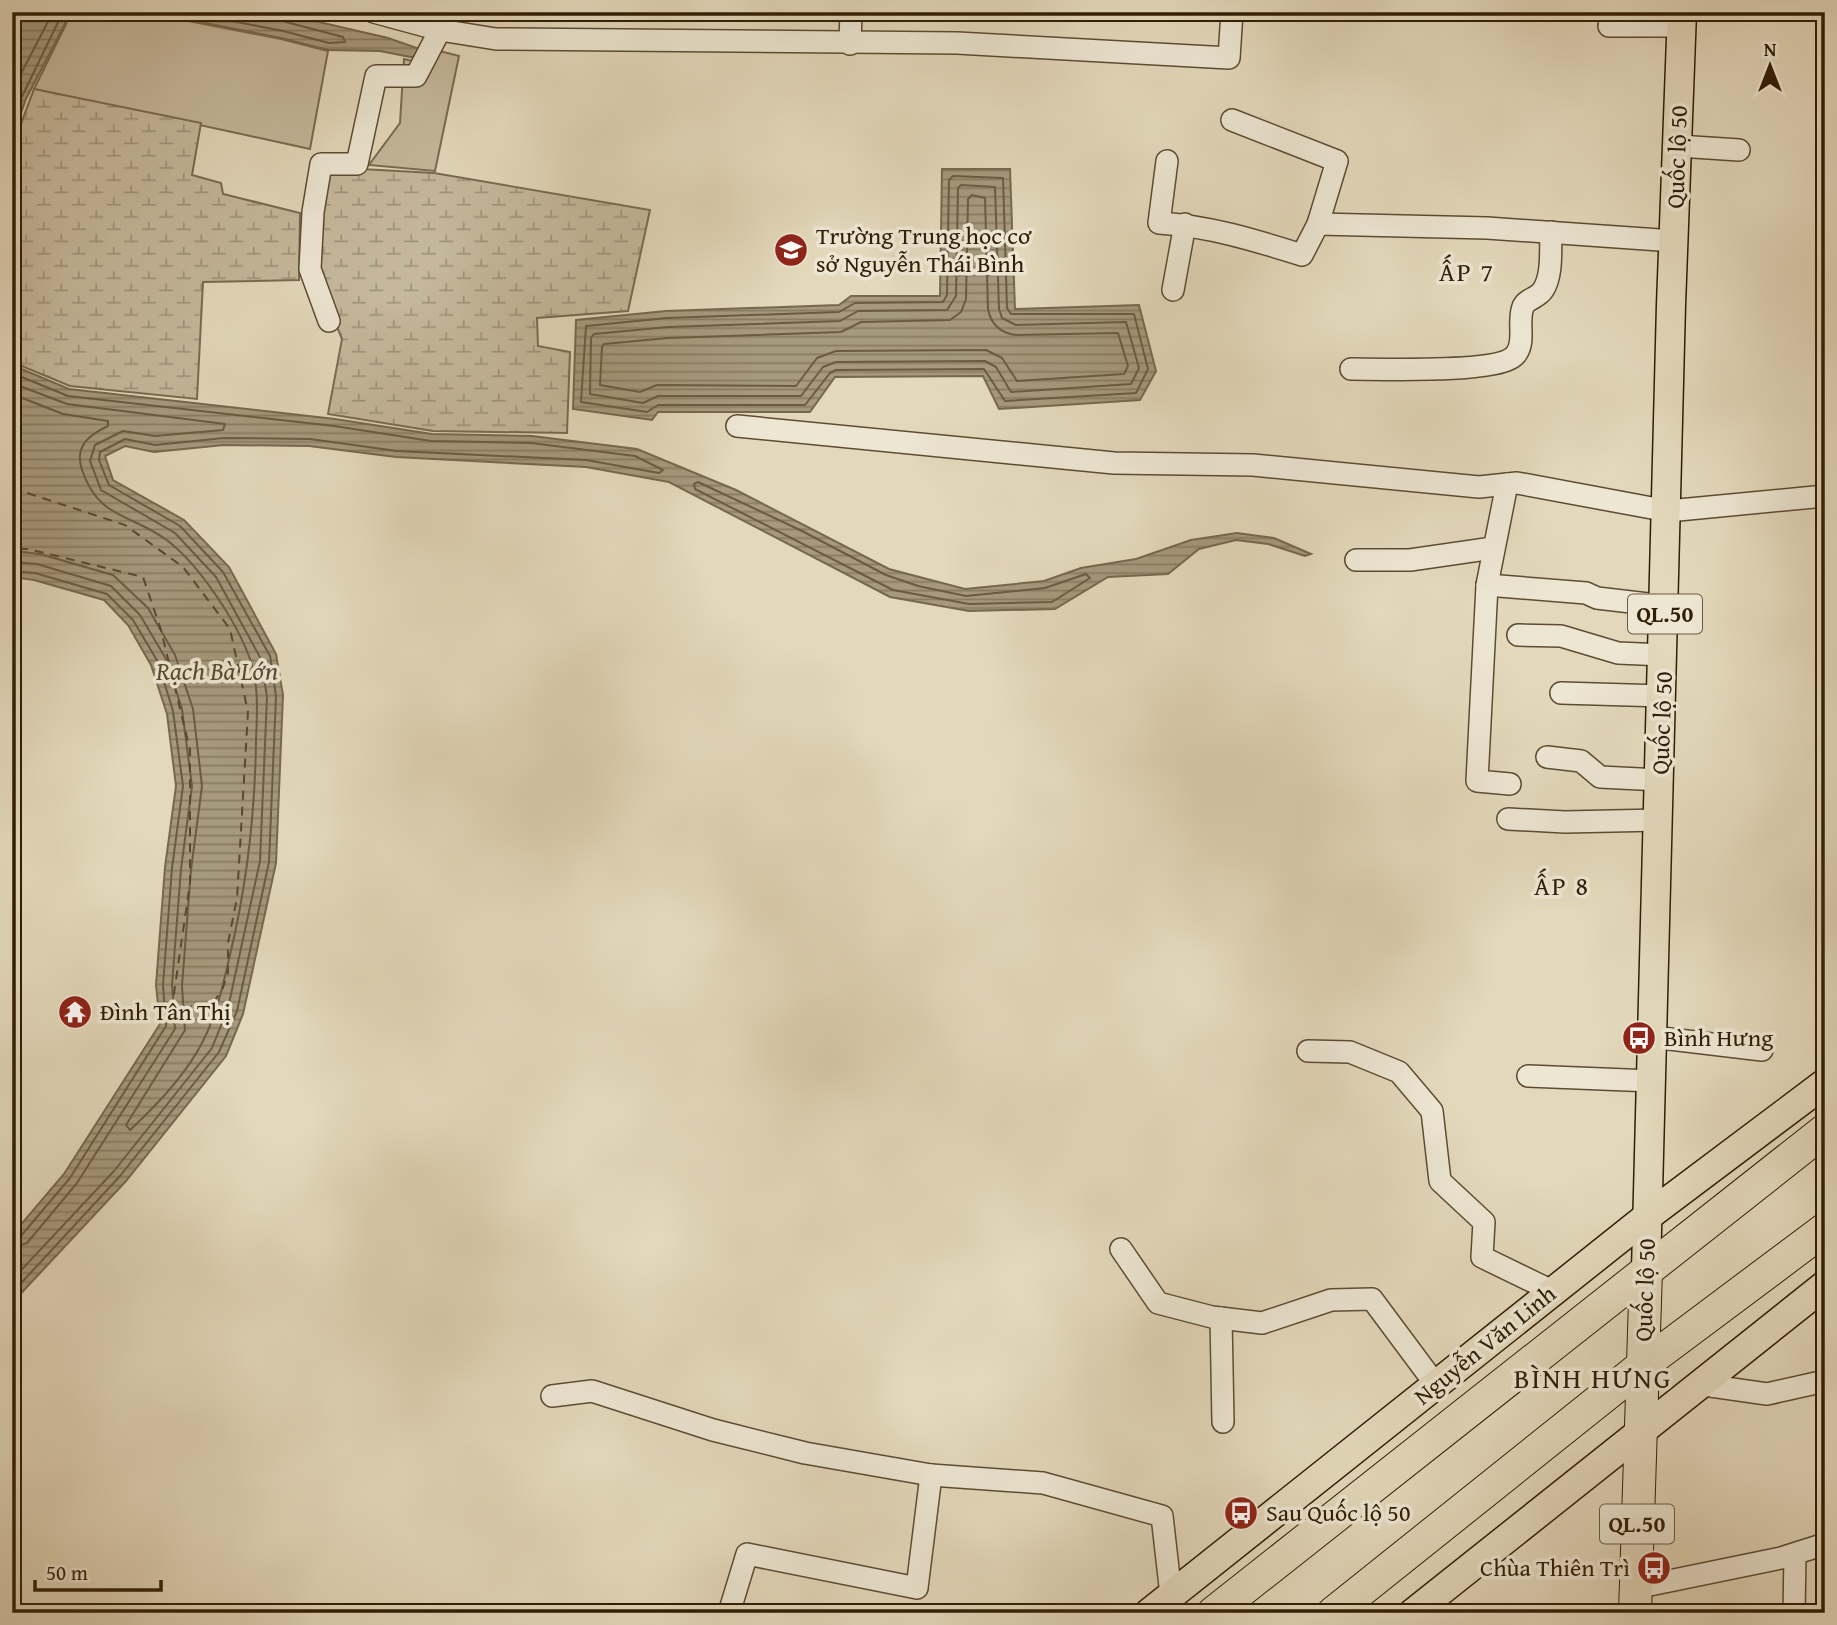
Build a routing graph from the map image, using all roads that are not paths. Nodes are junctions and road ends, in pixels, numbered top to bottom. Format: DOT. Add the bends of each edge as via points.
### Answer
graph roads {
  1 [pos="374,12"];
  2 [pos="851,12"];
  3 [pos="1232,12"];
  4 [pos="1682,19"];
  5 [pos="441,21"];
  6 [pos="1609,26"];
  7 [pos="850,44"];
  8 [pos="1232,120"];
  9 [pos="1678,146"];
  10 [pos="1739,150"];
  11 [pos="1167,160"];
  12 [pos="1185,224"];
  13 [pos="1318,224"];
  14 [pos="1551,232"];
  15 [pos="1674,241"];
  16 [pos="1173,290"];
  17 [pos="329,321"];
  18 [pos="1351,369"];
  19 [pos="737,426"];
  20 [pos="1507,484"];
  21 [pos="1825,496"];
  22 [pos="1668,511"];
  23 [pos="1493,548"];
  24 [pos="1356,561"];
  25 [pos="1487,585"];
  26 [pos="1665,606"];
  27 [pos="1518,635"];
  28 [pos="1664,655"];
  29 [pos="1561,693"];
  30 [pos="1663,696"];
  31 [pos="1547,757"];
  32 [pos="1660,780"];
  33 [pos="1510,784"];
  34 [pos="1508,819"];
  35 [pos="1659,820"];
  36 [pos="1653,1037"];
  37 [pos="1762,1050"];
  38 [pos="1308,1051"];
  39 [pos="1528,1076"];
  40 [pos="1652,1081"];
  41 [pos="1825,1083"];
  42 [pos="1825,1130"];
  43 [pos="1648,1216"];
  44 [pos="1825,1229"];
  45 [pos="1121,1249"];
  46 [pos="1646,1270"];
  47 [pos="1825,1284"];
  48 [pos="1552,1291"];
  49 [pos="1221,1318"];
  50 [pos="1642,1366"];
  51 [pos="1825,1381"];
  52 [pos="1697,1384"];
  53 [pos="1436,1385"];
  54 [pos="552,1396"];
  55 [pos="1223,1422"];
  56 [pos="1639,1434"];
  57 [pos="931,1475"];
  58 [pos="1825,1544"];
  59 [pos="1794,1554"];
  60 [pos="1635,1600"];
  61 [pos="1160,1604"];
  62 [pos="729,1613"];
  63 [pos="1213,1613"];
  64 [pos="1334,1613"];
  65 [pos="1413,1613"];
  66 [pos="1794,1613"];
  1 -- 5 [label="street"];
  2 -- 7 [label="street"];
  3 -- 7 [label="street" via="1229,58 957,43"];
  4 -- 6 [label="street"];
  4 -- 9 [label="main road, Quốc lộ 50 / QL.50"];
  5 -- 7 [label="street" via="496,39"];
  5 -- 17 [label="street" via="416,76 376,76 357,164 321,164 310,269"];
  8 -- 13 [label="street" via="1337,161"];
  9 -- 10 [label="street"];
  9 -- 15 [label="main road, Quốc lộ 50 / QL.50"];
  11 -- 12 [label="street" via="1159,223"];
  12 -- 13 [label="street" via="1302,255"];
  12 -- 16 [label="street"];
  13 -- 14 [label="street"];
  14 -- 15 [label="street"];
  14 -- 18 [label="street" via="1547,280 1543,291 1525,303 1520,347 1513,358 1486,367"];
  15 -- 22 [label="main road, Quốc lộ 50 / QL.50"];
  19 -- 20 [label="street" via="1114,463 1253,465 1479,487"];
  20 -- 22 [label="street"];
  20 -- 23 [label="street"];
  21 -- 22 [label="street"];
  22 -- 26 [label="main road, Quốc lộ 50 / QL.50"];
  23 -- 24 [label="street" via="1410,560"];
  23 -- 25 [label="street"];
  25 -- 26 [label="street" via="1586,593"];
  25 -- 33 [label="street" via="1477,781"];
  26 -- 28 [label="main road, Quốc lộ 50 / QL.50"];
  27 -- 28 [label="street" via="1561,636 1618,653"];
  28 -- 30 [label="main road, Quốc lộ 50 / QL.50"];
  29 -- 30 [label="street"];
  30 -- 32 [label="main road, Quốc lộ 50 / QL.50"];
  31 -- 32 [label="street" via="1581,761 1600,777"];
  32 -- 35 [label="main road, Quốc lộ 50 / QL.50"];
  34 -- 35 [label="street"];
  35 -- 36 [label="main road, Quốc lộ 50 / QL.50"];
  36 -- 37 [label="street"];
  36 -- 40 [label="main road, Quốc lộ 50 / QL.50"];
  38 -- 48 [label="street" via="1350,1052 1399,1072 1432,1111 1440,1181 1484,1222 1482,1257"];
  39 -- 40 [label="street"];
  40 -- 43 [label="main road, Quốc lộ 50 / QL.50"];
  41 -- 43 [label="main road, Nguyễn Văn Linh"];
  42 -- 46 [label="highway, Nguyễn Văn Linh"];
  43 -- 46 [label="main road, Quốc lộ 50 / QL.50"];
  43 -- 48 [label="main road, Nguyễn Văn Linh"];
  44 -- 50 [label="highway"];
  45 -- 49 [label="street" via="1158,1303"];
  46 -- 50 [label="highway, Quốc lộ 50 / QL.50"];
  46 -- 63 [label="highway, Nguyễn Văn Linh"];
  47 -- 52 [label="main road"];
  48 -- 53 [label="main road, Nguyễn Văn Linh"];
  49 -- 53 [label="street" via="1262,1323 1331,1300 1372,1299"];
  49 -- 55 [label="street"];
  50 -- 56 [label="highway, Quốc lộ 50 / QL.50"];
  50 -- 64 [label="highway"];
  51 -- 52 [label="street" via="1767,1394"];
  52 -- 56 [label="main road"];
  53 -- 61 [label="main road, Nguyễn Văn Linh"];
  54 -- 57 [label="street" via="592,1391 713,1430 805,1453"];
  56 -- 60 [label="highway, QL.50"];
  56 -- 65 [label="main road"];
  57 -- 61 [label="street" via="1043,1483 1162,1516"];
  57 -- 62 [label="street" via="917,1588 747,1554"];
  58 -- 59 [label="street"];
  59 -- 60 [label="street"];
  59 -- 66 [label="street"];
}
